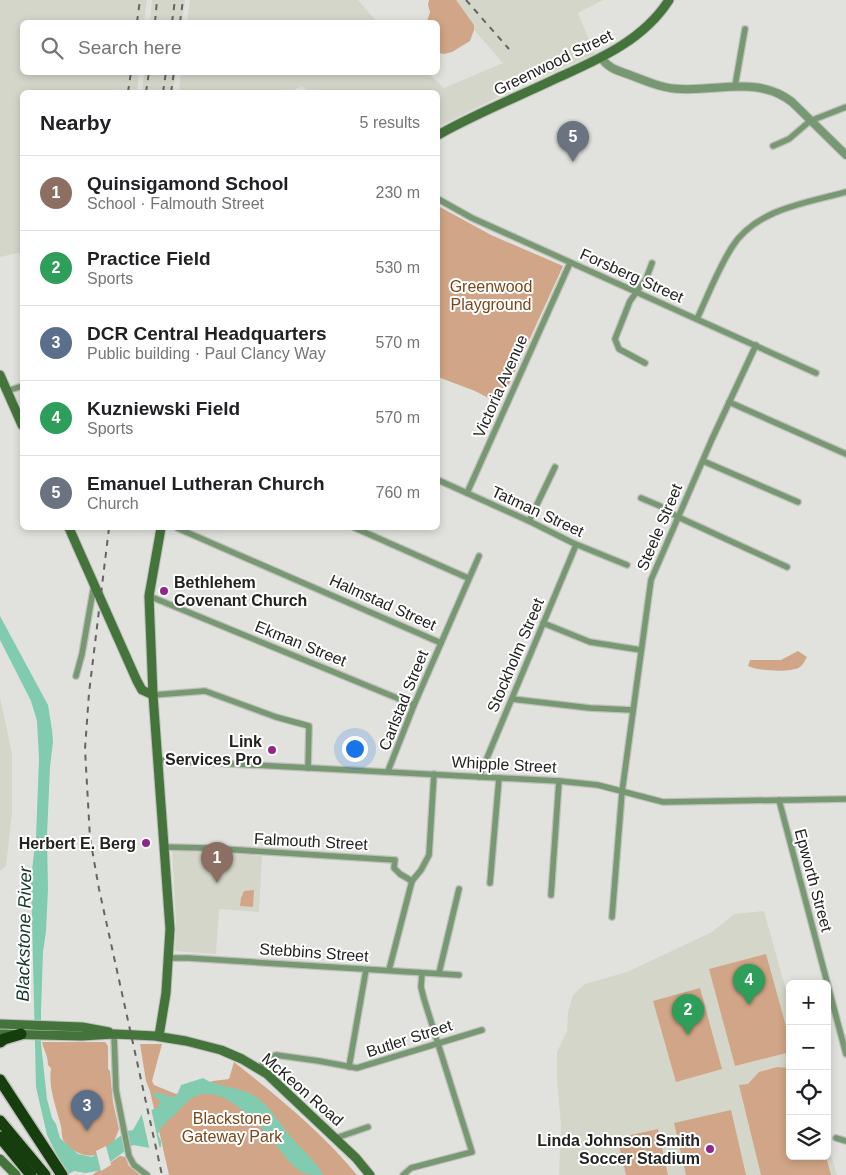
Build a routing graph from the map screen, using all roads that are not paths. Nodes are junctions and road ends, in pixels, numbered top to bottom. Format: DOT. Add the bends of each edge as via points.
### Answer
graph roads {
  1 [pos="669,0"];
  2 [pos="745,29"];
  3 [pos="601,57"];
  4 [pos="735,86"];
  5 [pos="846,107"];
  6 [pos="810,120"];
  7 [pos="440,134"];
  8 [pos="774,146"];
  9 [pos="846,155"];
  10 [pos="846,192"];
  11 [pos="440,199"];
  12 [pos="570,263"];
  13 [pos="652,264"];
  14 [pos="637,292"];
  15 [pos="697,319"];
  16 [pos="756,345"];
  17 [pos="644,363"];
  18 [pos="816,373"];
  19 [pos="0,375"];
  20 [pos="20,387"];
  21 [pos="7,391"];
  22 [pos="729,402"];
  23 [pos="20,420"];
  24 [pos="846,454"];
  25 [pos="703,461"];
  26 [pos="555,467"];
  27 [pos="440,481"];
  28 [pos="466,493"];
  29 [pos="641,498"];
  30 [pos="798,502"];
  31 [pos="678,517"];
  32 [pos="529,521"];
  33 [pos="70,530"];
  34 [pos="161,530"];
  35 [pos="182,530"];
  36 [pos="360,530"];
  37 [pos="576,545"];
  38 [pos="479,556"];
  39 [pos="627,565"];
  40 [pos="787,567"];
  41 [pos="468,578"];
  42 [pos="94,583"];
  43 [pos="149,596"];
  44 [pos="543,623"];
  45 [pos="441,642"];
  46 [pos="641,650"];
  47 [pos="76,676"];
  48 [pos="153,696"];
  49 [pos="512,699"];
  50 [pos="414,705"];
  51 [pos="632,710"];
  52 [pos="158,760"];
  53 [pos="308,768"];
  54 [pos="388,771"];
  55 [pos="434,774"];
  56 [pos="479,777"];
  57 [pos="499,778"];
  58 [pos="558,781"];
  59 [pos="622,792"];
  60 [pos="779,800"];
  61 [pos="846,800"];
  62 [pos="165,847"];
  63 [pos="412,881"];
  64 [pos="490,883"];
  65 [pos="459,889"];
  66 [pos="551,895"];
  67 [pos="612,916"];
  68 [pos="168,958"];
  69 [pos="366,970"];
  70 [pos="389,970"];
  71 [pos="422,973"];
  72 [pos="439,973"];
  73 [pos="459,975"];
  74 [pos="0,1024"];
  75 [pos="21,1030"];
  76 [pos="482,1030"];
  77 [pos="0,1034"];
  78 [pos="114,1034"];
  79 [pos="159,1036"];
  80 [pos="0,1042"];
  81 [pos="439,1043"];
  82 [pos="846,1054"];
  83 [pos="349,1067"];
  84 [pos="259,1068"];
  85 [pos="0,1080"];
  86 [pos="0,1121"];
  87 [pos="368,1127"];
  88 [pos="0,1137"];
  89 [pos="336,1138"];
  90 [pos="836,1138"];
  91 [pos="846,1141"];
  92 [pos="0,1147"];
  93 [pos="0,1159"];
  94 [pos="16,1175"];
  95 [pos="26,1175"];
  96 [pos="31,1175"];
  97 [pos="45,1175"];
  98 [pos="62,1175"];
  99 [pos="147,1175"];
  100 [pos="370,1175"];
  101 [pos="403,1175"];
  1 -- 3 [label="main road, Greenwood Street" via="638,35"];
  2 -- 4 [label="street"];
  3 -- 4 [label="street" via="614,69 669,88"];
  3 -- 7 [label="main road, Greenwood Street"];
  4 -- 6 [label="street" via="760,87 777,93 792,102"];
  5 -- 6 [label="street"];
  6 -- 8 [label="street" via="789,139"];
  6 -- 9 [label="street"];
  10 -- 15 [label="street" via="771,214 750,226 726,256"];
  11 -- 12 [label="street, Forsberg Street" via="472,218"];
  12 -- 14 [label="street, Forsberg Street"];
  12 -- 28 [label="street, Victoria Avenue"];
  13 -- 14 [label="street"];
  14 -- 15 [label="street, Forsberg Street"];
  14 -- 17 [label="street" via="630,301 615,342 620,350"];
  15 -- 16 [label="street, Forsberg Street"];
  16 -- 18 [label="street, Forsberg Street"];
  16 -- 22 [label="street, Steele Street"];
  19 -- 21 [label="main road"];
  20 -- 21 [label="street"];
  21 -- 23 [label="main road"];
  22 -- 24 [label="street"];
  22 -- 25 [label="street, Steele Street"];
  25 -- 30 [label="street"];
  25 -- 31 [label="street, Steele Street"];
  26 -- 32 [label="street"];
  27 -- 28 [label="street, Tatman Street"];
  28 -- 32 [label="street, Tatman Street"];
  29 -- 31 [label="street"];
  31 -- 40 [label="street"];
  31 -- 46 [label="street, Steele Street" via="651,580"];
  32 -- 37 [label="street, Tatman Street"];
  33 -- 42 [label="main road"];
  34 -- 43 [label="main road"];
  35 -- 45 [label="street, Halmstad Street"];
  36 -- 41 [label="street"];
  37 -- 39 [label="street, Tatman Street"];
  37 -- 44 [label="street, Stockholm Street"];
  38 -- 41 [label="street, Carlstad Street"];
  41 -- 45 [label="street, Carlstad Street"];
  42 -- 47 [label="street"];
  42 -- 48 [label="main road" via="137,681 142,690"];
  43 -- 48 [label="main road"];
  43 -- 50 [label="street, Ekman Street"];
  44 -- 46 [label="street" via="590,642"];
  44 -- 49 [label="street, Stockholm Street"];
  45 -- 50 [label="street, Carlstad Street"];
  46 -- 51 [label="street, Steele Street"];
  48 -- 52 [label="main road"];
  48 -- 53 [label="street" via="205,691 308,726"];
  49 -- 51 [label="street"];
  49 -- 56 [label="street, Stockholm Street"];
  50 -- 54 [label="street, Carlstad Street"];
  51 -- 59 [label="street, Steele Street"];
  52 -- 53 [label="street, Whipple Street"];
  52 -- 62 [label="main road"];
  53 -- 54 [label="street, Whipple Street"];
  54 -- 55 [label="street, Whipple Street"];
  55 -- 56 [label="street, Whipple Street"];
  55 -- 63 [label="street" via="429,855"];
  56 -- 57 [label="street, Whipple Street"];
  57 -- 58 [label="street, Whipple Street"];
  57 -- 64 [label="street"];
  58 -- 59 [label="street, Whipple Street" via="598,785"];
  58 -- 66 [label="street"];
  59 -- 60 [label="street, Whipple Street" via="663,802"];
  59 -- 67 [label="street, Steele Street"];
  60 -- 61 [label="street, Whipple Street"];
  60 -- 82 [label="street, Epworth Street"];
  62 -- 63 [label="street, Falmouth Street" via="395,860 394,868"];
  62 -- 68 [label="main road" via="170,929"];
  63 -- 70 [label="street"];
  65 -- 72 [label="street"];
  68 -- 69 [label="street, Stebbins Street"];
  68 -- 79 [label="main road"];
  69 -- 70 [label="street, Stebbins Street"];
  69 -- 83 [label="street"];
  70 -- 71 [label="street, Stebbins Street"];
  71 -- 72 [label="street, Stebbins Street"];
  71 -- 81 [label="street" via="421,987"];
  72 -- 73 [label="street, Stebbins Street"];
  74 -- 75 [label="main road, McKeon Road"];
  75 -- 77 [label="main road, McKeon Road"];
  75 -- 78 [label="main road, McKeon Road" via="89,1028"];
  75 -- 80 [label="highway"];
  76 -- 81 [label="street, Butler Street"];
  78 -- 79 [label="main road, McKeon Road"];
  78 -- 99 [label="street" via="116,1090 129,1156 134,1166"];
  79 -- 84 [label="main road, McKeon Road" via="221,1050"];
  81 -- 83 [label="street, Butler Street" via="366,1066"];
  81 -- 101 [label="street" via="472,1152 411,1168"];
  83 -- 84 [label="street, Butler Street" via="276,1055"];
  84 -- 89 [label="main road, McKeon Road"];
  85 -- 98 [label="highway"];
  86 -- 97 [label="highway"];
  87 -- 89 [label="street"];
  88 -- 96 [label="highway"];
  89 -- 100 [label="main road, McKeon Road"];
  90 -- 91 [label="street"];
  92 -- 95 [label="highway"];
  93 -- 94 [label="main road"];
}
